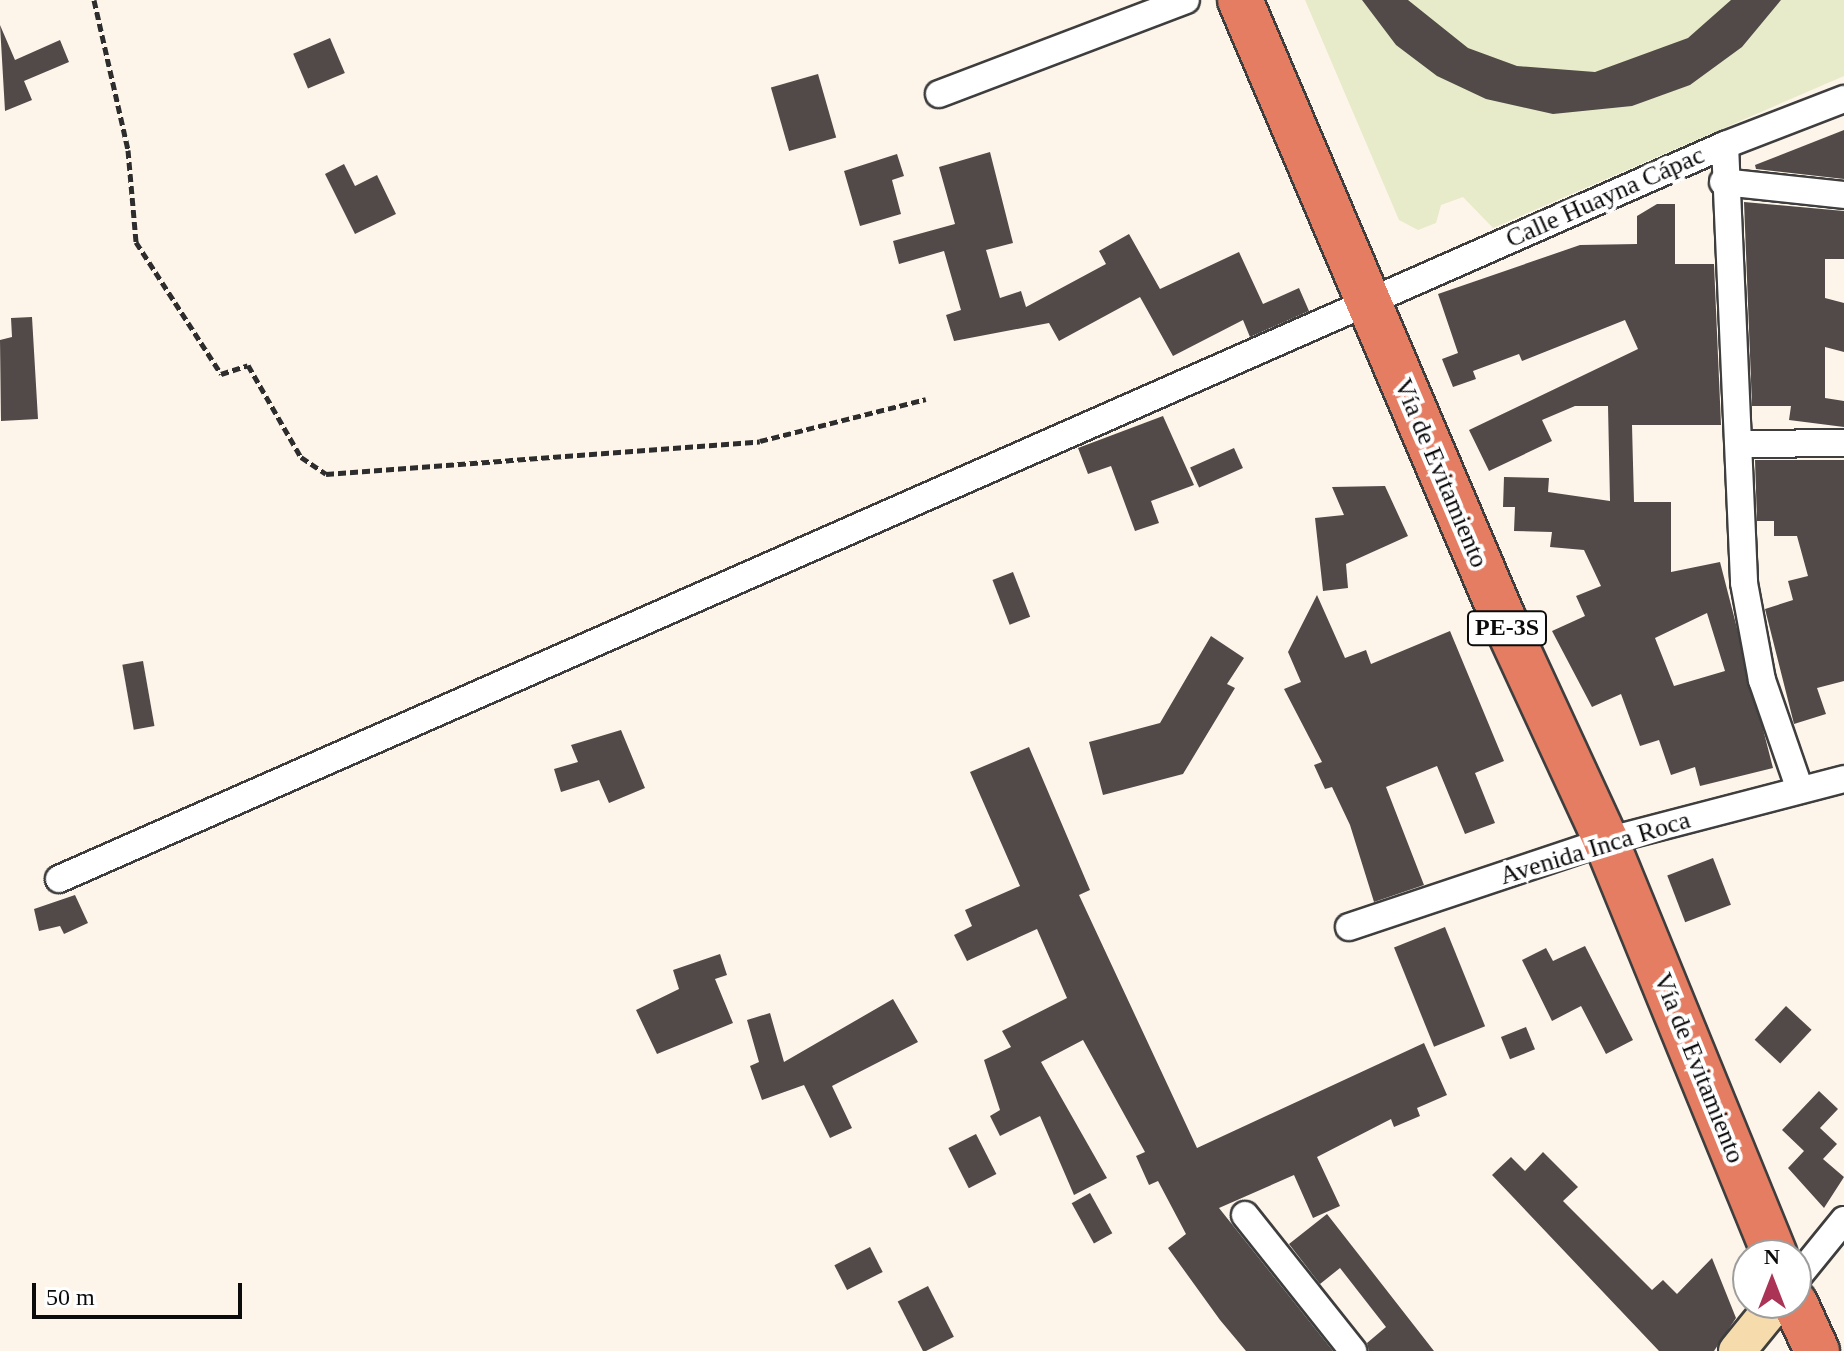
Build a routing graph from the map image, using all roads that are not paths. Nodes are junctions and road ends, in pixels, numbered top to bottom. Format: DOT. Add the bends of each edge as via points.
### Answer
graph roads {
  1 [pos="1186,0"];
  2 [pos="1240,0"];
  3 [pos="939,94"];
  4 [pos="1844,99"];
  5 [pos="1725,145"];
  6 [pos="1723,182"];
  7 [pos="1844,195"];
  8 [pos="1367,301"];
  9 [pos="1844,443"];
  10 [pos="1739,444"];
  11 [pos="1844,779"];
  12 [pos="1800,790"];
  13 [pos="1606,841"];
  14 [pos="59,879"];
  15 [pos="1349,927"];
  16 [pos="1245,1215"];
  17 [pos="1844,1220"];
  18 [pos="1768,1239"];
  19 [pos="1812,1259"];
  20 [pos="1763,1319"];
  21 [pos="1802,1319"];
  22 [pos="1353,1351"];
  23 [pos="1737,1351"];
  24 [pos="1817,1351"];
  1 -- 3 [label="street"];
  2 -- 8 [label="highway, Vía de Evitamiento / PE-3S"];
  4 -- 5 [label="street, Calle Huayna Cápac"];
  5 -- 6 [label="street"];
  5 -- 8 [label="street, Calle Huayna Cápac"];
  6 -- 7 [label="street"];
  6 -- 10 [label="street"];
  8 -- 13 [label="highway, Vía de Evitamiento / PE-3S"];
  8 -- 14 [label="street, Calle Huayna Cápac"];
  9 -- 10 [label="street"];
  10 -- 12 [label="street" via="1744,583 1762,680"];
  11 -- 12 [label="street, Avenida Inca Roca"];
  12 -- 13 [label="street, Avenida Inca Roca"];
  13 -- 15 [label="street, Avenida Inca Roca"];
  13 -- 18 [label="highway, Vía de Evitamiento / PE-3S"];
  16 -- 22 [label="street"];
  17 -- 19 [label="street"];
  20 -- 23 [label="street"];
  21 -- 24 [label="highway"];
}
